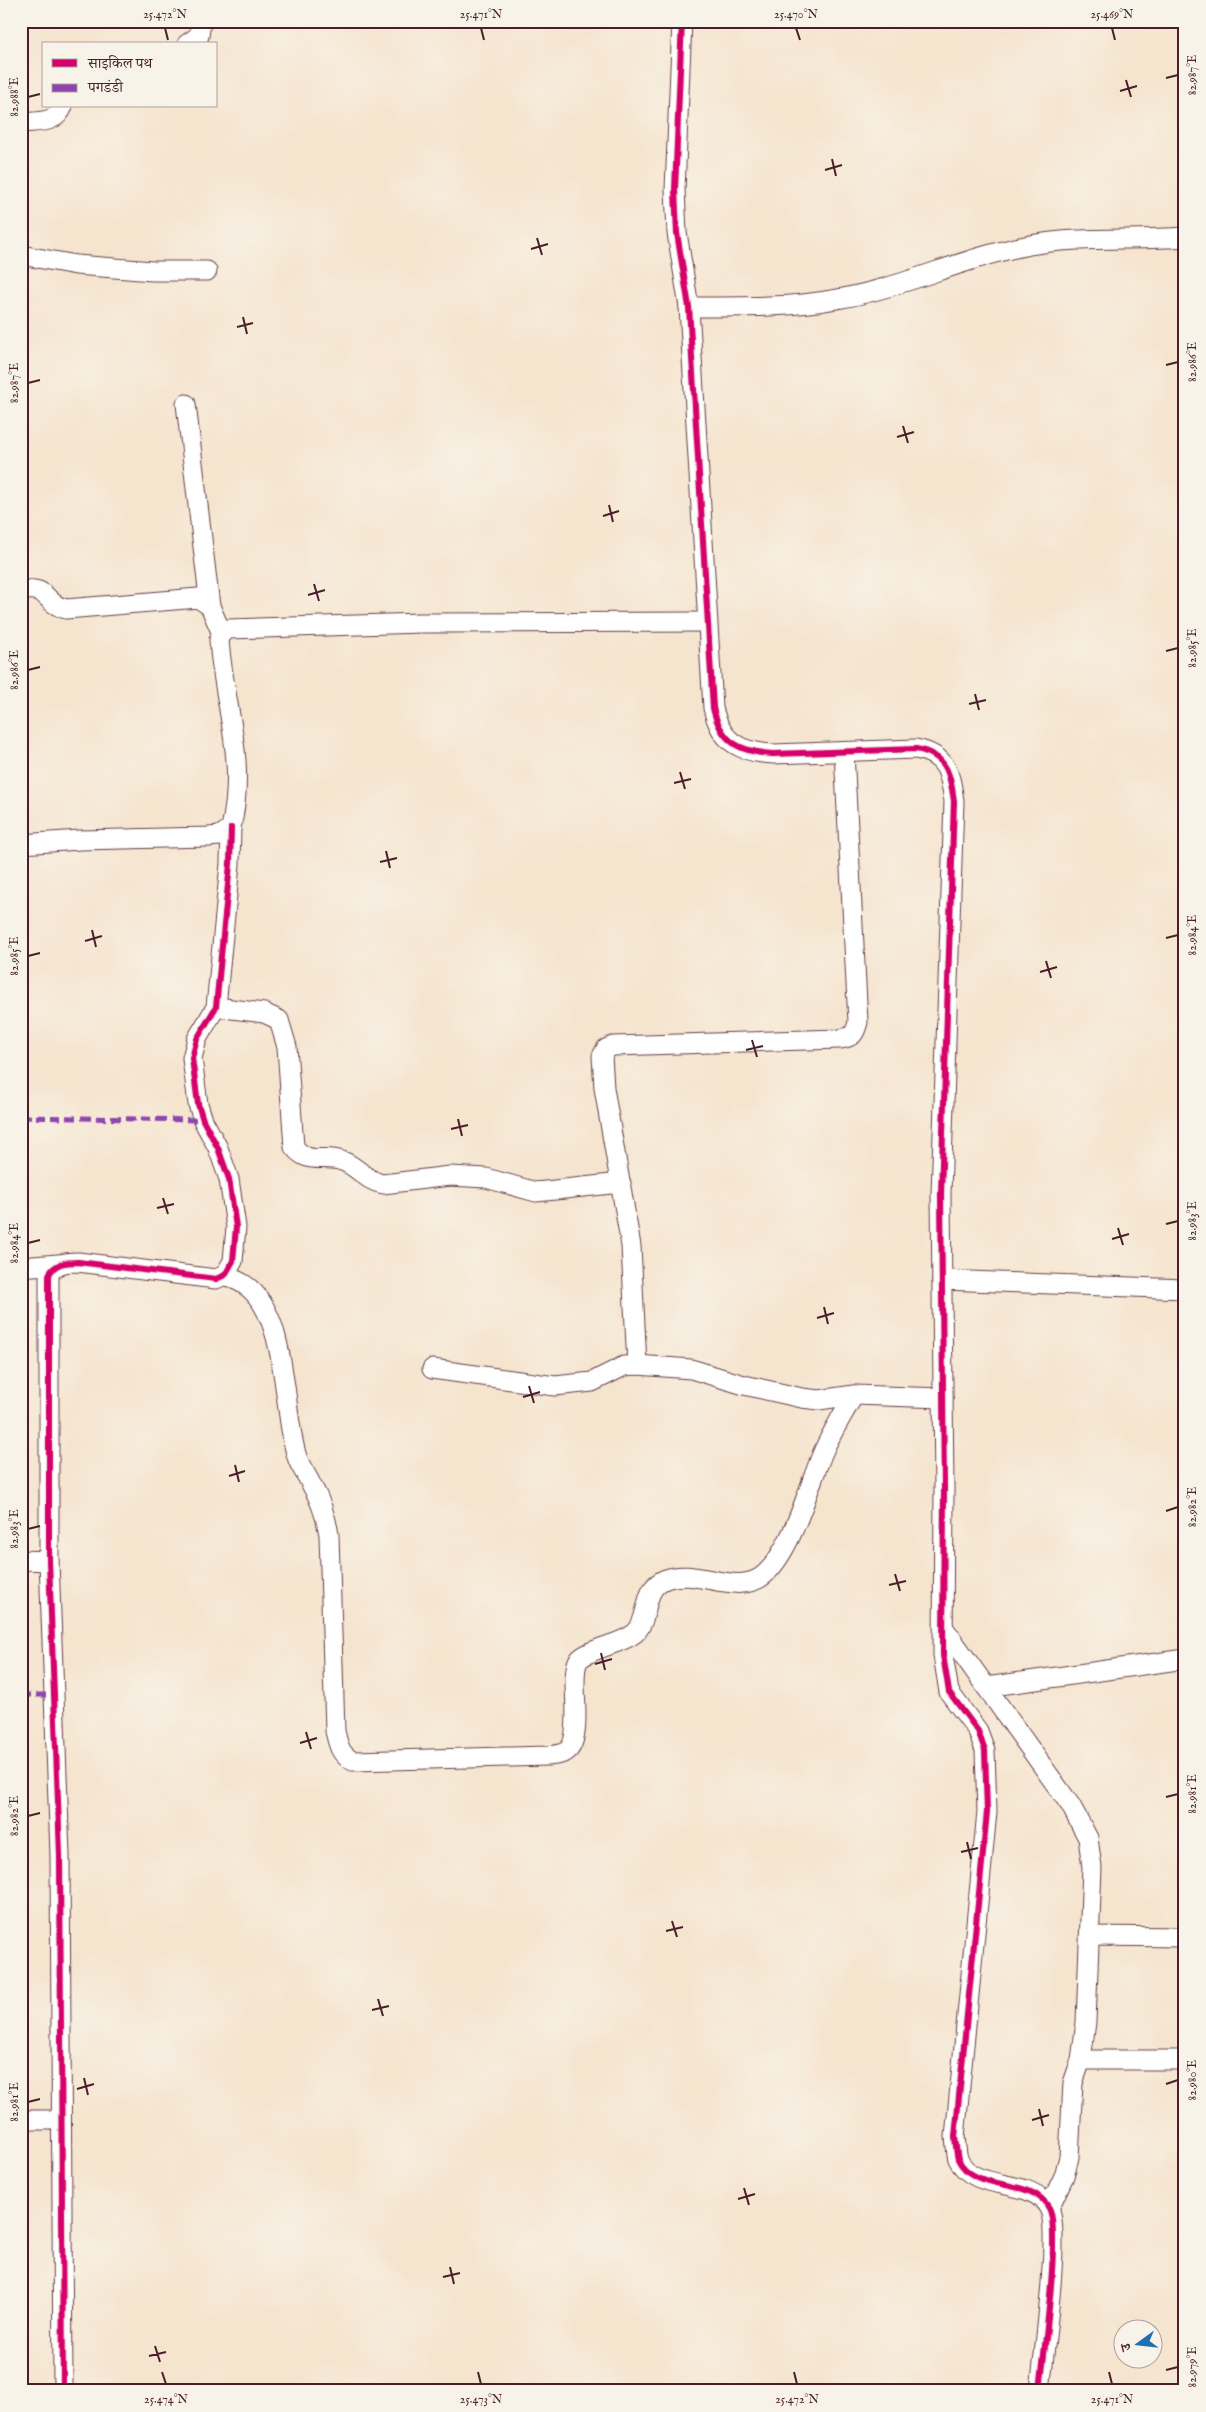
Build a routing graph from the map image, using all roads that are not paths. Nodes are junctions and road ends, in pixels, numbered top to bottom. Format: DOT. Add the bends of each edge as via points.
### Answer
graph roads {
  1 [pos="201,21"];
  2 [pos="682,21"];
  3 [pos="191,42"];
  4 [pos="62,108"];
  5 [pos="21,123"];
  6 [pos="1185,238"];
  7 [pos="21,255"];
  8 [pos="206,271"];
  9 [pos="690,307"];
  10 [pos="186,404"];
  11 [pos="21,591"];
  12 [pos="210,606"];
  13 [pos="707,622"];
  14 [pos="222,634"];
  15 [pos="844,752"];
  16 [pos="231,828"];
  17 [pos="21,844"];
  18 [pos="216,1007"];
  19 [pos="621,1183"];
  20 [pos="58,1264"];
  21 [pos="21,1267"];
  22 [pos="225,1275"];
  23 [pos="942,1280"];
  24 [pos="1185,1289"];
  25 [pos="637,1365"];
  26 [pos="432,1369"];
  27 [pos="854,1395"];
  28 [pos="943,1398"];
  29 [pos="21,1560"];
  30 [pos="48,1561"];
  31 [pos="944,1628"];
  32 [pos="1185,1658"];
  33 [pos="986,1687"];
  34 [pos="1089,1936"];
  35 [pos="1185,1937"];
  36 [pos="1081,2060"];
  37 [pos="1185,2060"];
  38 [pos="21,2120"];
  39 [pos="62,2120"];
  40 [pos="1049,2208"];
  41 [pos="63,2391"];
  42 [pos="1040,2391"];
  1 -- 3 [label="street" via="199,36"];
  2 -- 9 [label="street" via="675,190 677,233"];
  4 -- 5 [label="street" via="55,119"];
  6 -- 9 [label="street" via="1060,240 1005,251 838,299 778,306"];
  7 -- 8 [label="street" via="76,265"];
  9 -- 13 [label="street"];
  10 -- 12 [label="street"];
  11 -- 12 [label="street" via="41,591 51,603 66,609 198,598"];
  12 -- 14 [label="street"];
  13 -- 14 [label="street" via="421,623 240,628 228,629"];
  13 -- 15 [label="street" via="713,708 724,736 754,753"];
  14 -- 16 [label="street" via="220,653 237,756"];
  15 -- 19 [label="street" via="855,939 858,1022 855,1033 850,1038 840,1039 625,1045 606,1049 602,1056 604,1088"];
  15 -- 23 [label="street" via="916,749 929,752 948,769 952,788"];
  16 -- 17 [label="street" via="220,836 208,837"];
  16 -- 18 [label="street"];
  18 -- 19 [label="street" via="264,1013 279,1020 287,1047 294,1147 301,1155 342,1161 374,1182 383,1184 450,1176 486,1178 536,1192"];
  18 -- 22 [label="street" via="197,1039 192,1068 203,1120 218,1148 232,1193 236,1227 234,1261"];
  19 -- 25 [label="street" via="631,1246"];
  20 -- 21 [label="street"];
  20 -- 22 [label="street" via="78,1262 208,1279"];
  20 -- 30 [label="street" via="49,1275"];
  22 -- 27 [label="street" via="246,1285 269,1316 284,1378 288,1420 297,1458 326,1518 335,1730 338,1747 345,1757 353,1761 547,1756 568,1750 575,1740 575,1673 579,1661 588,1654 624,1641 637,1631 651,1591 666,1578 740,1583 764,1576 787,1544 823,1452"];
  23 -- 24 [label="street"];
  23 -- 28 [label="street"];
  25 -- 26 [label="street" via="624,1366 592,1382 555,1386"];
  25 -- 27 [label="street" via="708,1372 744,1385 802,1398"];
  27 -- 28 [label="street"];
  28 -- 31 [label="street"];
  29 -- 30 [label="street"];
  30 -- 39 [label="street" via="60,1855"];
  31 -- 33 [label="street"];
  31 -- 40 [label="street" via="943,1656 949,1692 978,1731 985,1750 988,1781 955,2136 958,2158 966,2171 1036,2194"];
  32 -- 33 [label="street"];
  33 -- 34 [label="street" via="1071,1806 1088,1838 1092,1866"];
  34 -- 35 [label="street"];
  34 -- 36 [label="street" via="1086,2022"];
  36 -- 37 [label="street"];
  36 -- 40 [label="street" via="1073,2083 1069,2157"];
  38 -- 39 [label="street"];
  39 -- 41 [label="street"];
  40 -- 42 [label="street" via="1054,2226 1053,2250"];
}
